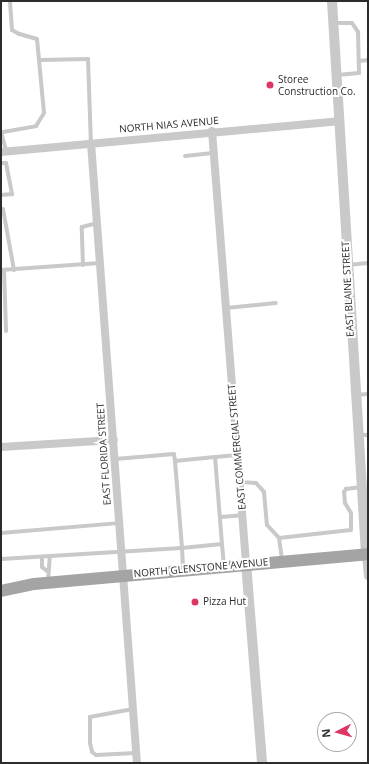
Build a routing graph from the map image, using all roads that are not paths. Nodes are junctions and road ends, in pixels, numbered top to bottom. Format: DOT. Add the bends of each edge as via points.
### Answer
graph roads {
  1 [pos="10,1"];
  2 [pos="332,1"];
  3 [pos="334,23"];
  4 [pos="40,60"];
  5 [pos="368,60"];
  6 [pos="359,61"];
  7 [pos="336,75"];
  8 [pos="339,121"];
  9 [pos="212,131"];
  10 [pos="2,132"];
  11 [pos="91,143"];
  12 [pos="3,152"];
  13 [pos="214,153"];
  14 [pos="185,156"];
  15 [pos="1,164"];
  16 [pos="1,196"];
  17 [pos="3,209"];
  18 [pos="98,222"];
  19 [pos="101,263"];
  20 [pos="368,263"];
  21 [pos="83,265"];
  22 [pos="347,265"];
  23 [pos="2,270"];
  24 [pos="14,270"];
  25 [pos="276,303"];
  26 [pos="226,308"];
  27 [pos="6,331"];
  28 [pos="368,394"];
  29 [pos="355,395"];
  30 [pos="363,435"];
  31 [pos="114,440"];
  32 [pos="1,447"];
  33 [pos="238,455"];
  34 [pos="216,457"];
  35 [pos="115,459"];
  36 [pos="175,461"];
  37 [pos="364,477"];
  38 [pos="240,482"];
  39 [pos="361,488"];
  40 [pos="243,515"];
  41 [pos="221,517"];
  42 [pos="119,523"];
  43 [pos="1,533"];
  44 [pos="279,538"];
  45 [pos="222,544"];
  46 [pos="182,548"];
  47 [pos="121,551"];
  48 [pos="367,554"];
  49 [pos="50,556"];
  50 [pos="42,558"];
  51 [pos="1,559"];
  52 [pos="282,561"];
  53 [pos="246,563"];
  54 [pos="224,566"];
  55 [pos="183,569"];
  56 [pos="122,575"];
  57 [pos="368,576"];
  58 [pos="48,577"];
  59 [pos="1,582"];
  60 [pos="34,584"];
  61 [pos="1,591"];
  62 [pos="133,709"];
  63 [pos="137,753"];
  64 [pos="137,763"];
  65 [pos="262,763"];
  1 -- 4 [label="lane" via="12,30 37,39"];
  2 -- 3 [label="street, EAST BLAINE STREET"];
  3 -- 6 [label="lane" via="352,23 356,27"];
  3 -- 7 [label="street, EAST BLAINE STREET"];
  4 -- 10 [label="lane" via="44,112 36,126"];
  4 -- 11 [label="lane" via="88,59"];
  5 -- 6 [label="lane"];
  6 -- 7 [label="lane" via="359,73"];
  7 -- 8 [label="street, EAST BLAINE STREET"];
  8 -- 9 [label="street, NORTH NIAS AVENUE"];
  8 -- 22 [label="street, EAST BLAINE STREET"];
  9 -- 11 [label="street, NORTH NIAS AVENUE"];
  9 -- 13 [label="street, EAST COMMERCIAL STREET"];
  10 -- 12 [label="lane"];
  11 -- 12 [label="street, NORTH NIAS AVENUE"];
  11 -- 18 [label="street, EAST FLORIDA STREET"];
  13 -- 14 [label="lane"];
  13 -- 26 [label="street, EAST COMMERCIAL STREET"];
  15 -- 16 [label="lane" via="6,163 12,194"];
  17 -- 24 [label="lane"];
  18 -- 19 [label="street, EAST FLORIDA STREET"];
  18 -- 21 [label="lane" via="82,227"];
  19 -- 21 [label="lane"];
  19 -- 31 [label="street, EAST FLORIDA STREET"];
  20 -- 22 [label="lane"];
  21 -- 24 [label="lane"];
  22 -- 29 [label="street, EAST BLAINE STREET"];
  23 -- 24 [label="lane"];
  23 -- 27 [label="lane"];
  25 -- 26 [label="lane"];
  26 -- 33 [label="street, EAST COMMERCIAL STREET"];
  28 -- 29 [label="lane"];
  29 -- 30 [label="street, EAST BLAINE STREET"];
  30 -- 37 [label="street, EAST BLAINE STREET"];
  31 -- 32 [label="street"];
  31 -- 35 [label="street, EAST FLORIDA STREET"];
  33 -- 34 [label="lane"];
  33 -- 38 [label="street, EAST COMMERCIAL STREET"];
  34 -- 36 [label="lane"];
  34 -- 41 [label="lane"];
  35 -- 36 [label="lane" via="174,454"];
  35 -- 42 [label="street, EAST FLORIDA STREET"];
  36 -- 46 [label="lane"];
  37 -- 39 [label="street, EAST BLAINE STREET"];
  38 -- 40 [label="street, EAST COMMERCIAL STREET"];
  38 -- 44 [label="lane" via="259,485 265,496 267,525"];
  39 -- 44 [label="lane" via="346,489 344,492 345,503 351,513 351,530"];
  39 -- 48 [label="street, EAST BLAINE STREET"];
  40 -- 41 [label="lane"];
  40 -- 53 [label="street, EAST COMMERCIAL STREET"];
  41 -- 45 [label="lane"];
  42 -- 43 [label="lane"];
  42 -- 47 [label="street, EAST FLORIDA STREET"];
  44 -- 52 [label="lane"];
  45 -- 46 [label="lane"];
  45 -- 54 [label="lane"];
  46 -- 47 [label="lane"];
  46 -- 55 [label="lane"];
  47 -- 49 [label="lane"];
  47 -- 56 [label="street, EAST FLORIDA STREET"];
  48 -- 52 [label="main road, NORTH GLENSTONE AVENUE"];
  48 -- 57 [label="street, EAST BLAINE STREET"];
  49 -- 50 [label="lane"];
  49 -- 58 [label="lane" via="51,567"];
  50 -- 51 [label="lane"];
  50 -- 58 [label="lane" via="42,567"];
  52 -- 53 [label="main road, NORTH GLENSTONE AVENUE"];
  53 -- 54 [label="main road, NORTH GLENSTONE AVENUE"];
  53 -- 65 [label="street, EAST COMMERCIAL STREET"];
  54 -- 55 [label="main road, NORTH GLENSTONE AVENUE"];
  55 -- 56 [label="main road, NORTH GLENSTONE AVENUE"];
  56 -- 58 [label="main road, NORTH GLENSTONE AVENUE"];
  56 -- 62 [label="street, EAST FLORIDA STREET"];
  58 -- 60 [label="main road, NORTH GLENSTONE AVENUE"];
  59 -- 60 [label="main road, NORTH GLENSTONE AVENUE"];
  60 -- 61 [label="main road, NORTH GLENSTONE AVENUE"];
  62 -- 63 [label="street, EAST FLORIDA STREET"];
  62 -- 63 [label="lane" via="90,717 90,743 92,752 96,755"];
  63 -- 64 [label="street, EAST FLORIDA STREET"];
}
